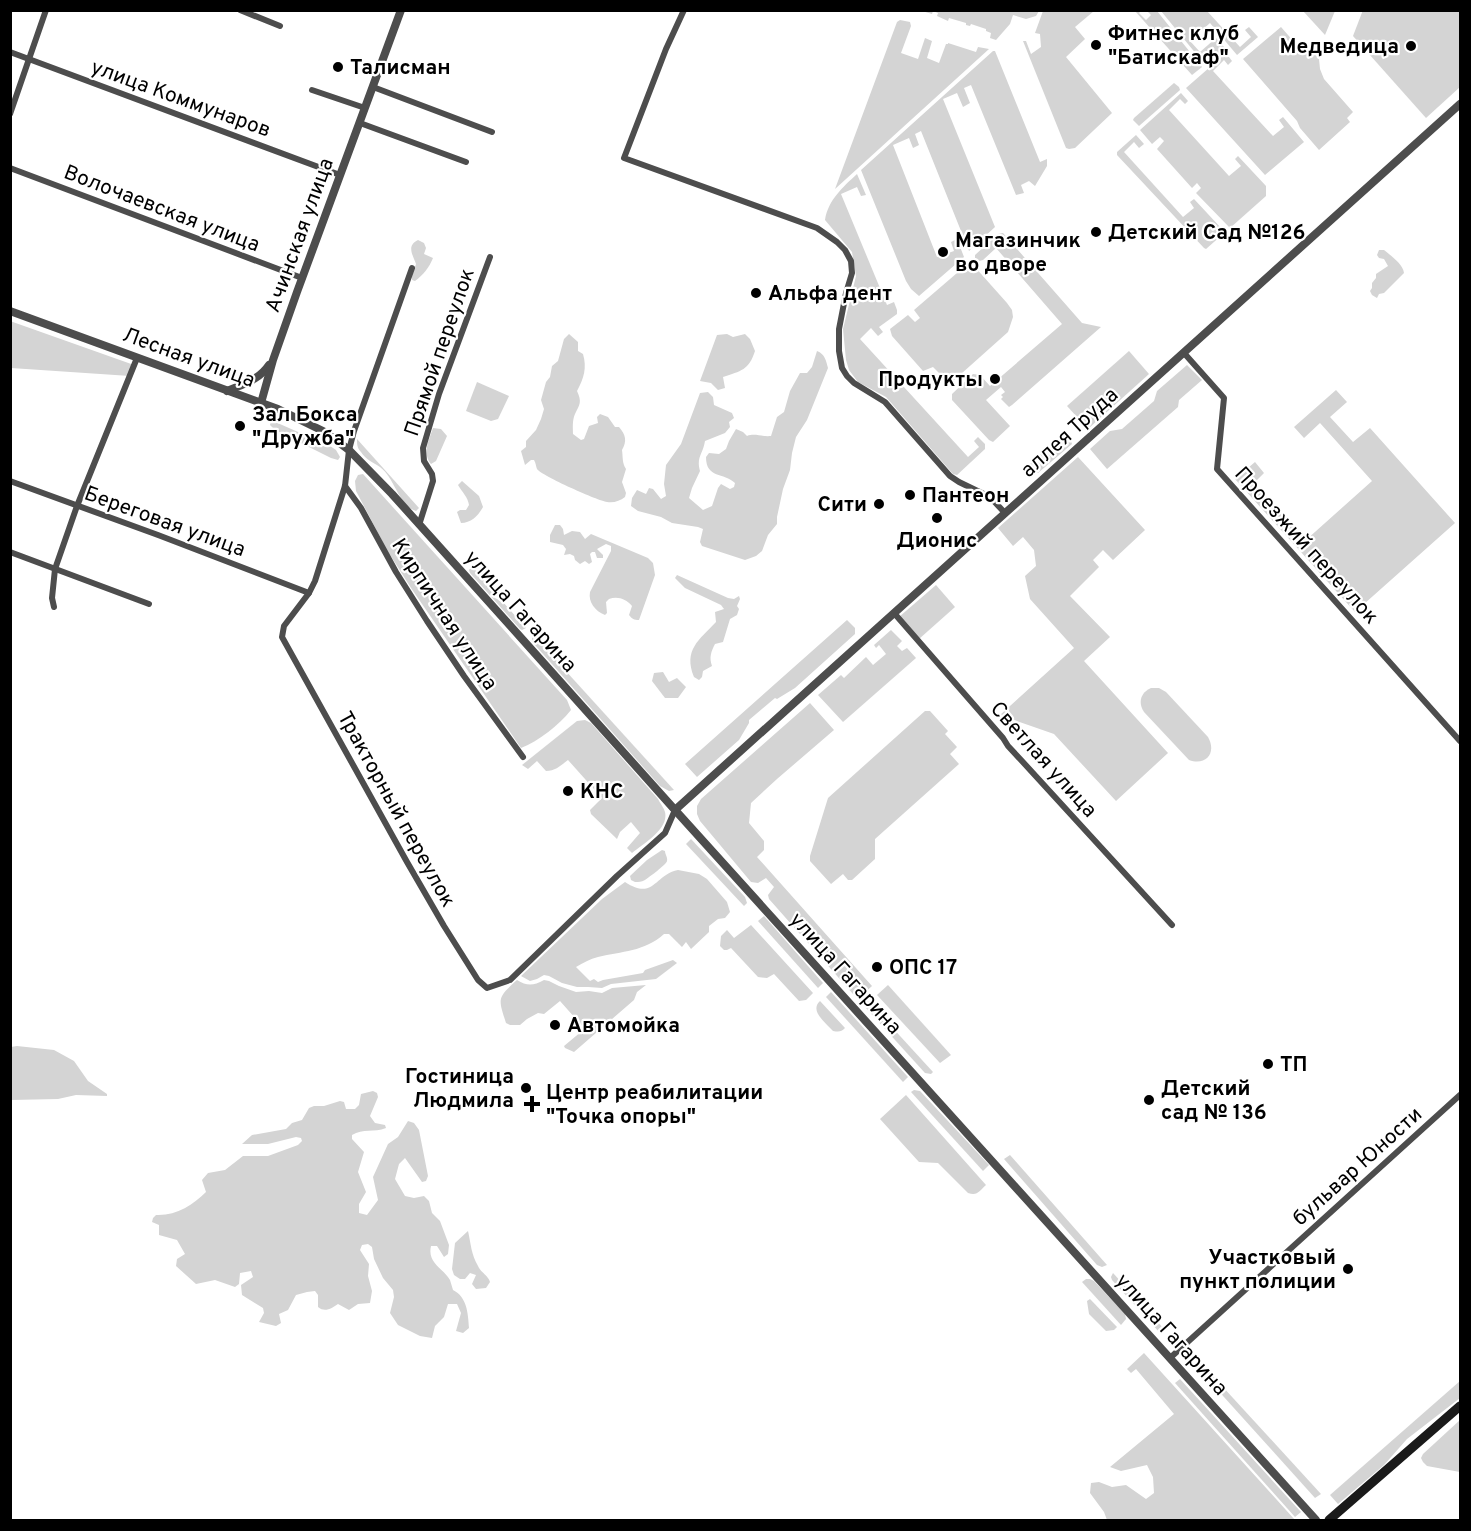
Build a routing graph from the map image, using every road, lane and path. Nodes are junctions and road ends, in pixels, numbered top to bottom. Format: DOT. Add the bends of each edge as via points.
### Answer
graph roads {
  1 [pos="46,10"];
  2 [pos="240,10"];
  3 [pos="401,10"];
  4 [pos="684,10"];
  5 [pos="279,26"];
  6 [pos="10,52"];
  7 [pos="28,59"];
  8 [pos="373,87"];
  9 [pos="312,90"];
  10 [pos="1461,104"];
  11 [pos="365,108"];
  12 [pos="10,114"];
  13 [pos="360,123"];
  14 [pos="492,132"];
  15 [pos="466,162"];
  16 [pos="10,168"];
  17 [pos="340,175"];
  18 [pos="490,256"];
  19 [pos="412,268"];
  20 [pos="302,278"];
  21 [pos="10,311"];
  22 [pos="1184,353"];
  23 [pos="137,358"];
  24 [pos="273,360"];
  25 [pos="227,391"];
  26 [pos="261,403"];
  27 [pos="349,450"];
  28 [pos="10,481"];
  29 [pos="345,486"];
  30 [pos="77,506"];
  31 [pos="1005,513"];
  32 [pos="418,525"];
  33 [pos="10,552"];
  34 [pos="55,569"];
  35 [pos="309,593"];
  36 [pos="149,604"];
  37 [pos="54,607"];
  38 [pos="894,613"];
  39 [pos="1461,741"];
  40 [pos="523,757"];
  41 [pos="675,810"];
  42 [pos="1172,925"];
  43 [pos="1461,1095"];
  44 [pos="1170,1358"];
  45 [pos="1461,1406"];
  46 [pos="1316,1521"];
  47 [pos="1329,1521"];
  1 -- 7 [label="street"];
  2 -- 5 [label="street"];
  3 -- 8 [label="street, Ачинская улица"];
  4 -- 31 [label="street" via="624,158 817,228 837,242 851,261 852,273 839,328 842,368 854,383 885,402 950,476 990,497"];
  6 -- 7 [label="street, улица Коммунаров"];
  7 -- 12 [label="street"];
  7 -- 17 [label="street, улица Коммунаров"];
  8 -- 11 [label="street, Ачинская улица"];
  8 -- 14 [label="street"];
  9 -- 11 [label="street"];
  10 -- 22 [label="street, аллея Труда"];
  11 -- 13 [label="street, Ачинская улица"];
  13 -- 15 [label="street"];
  13 -- 17 [label="street, Ачинская улица"];
  16 -- 20 [label="street, Волочаевская улица"];
  17 -- 20 [label="street, Ачинская улица"];
  18 -- 32 [label="street, Прямой переулок" via="423,448 433,481"];
  19 -- 27 [label="street"];
  20 -- 24 [label="street, Ачинская улица"];
  21 -- 23 [label="street, Лесная улица"];
  22 -- 31 [label="street, аллея Труда"];
  22 -- 39 [label="street, Проезжий переулок" via="1224,398 1217,470"];
  23 -- 25 [label="street, Лесная улица"];
  23 -- 30 [label="street"];
  24 -- 25 [label="street, Ачинская улица" via="258,378"];
  24 -- 26 [label="street, Ачинская улица"];
  25 -- 26 [label="street, Лесная улица"];
  26 -- 27 [label="street, Лесная улица" via="325,432"];
  27 -- 29 [label="street"];
  27 -- 32 [label="street, улица Гагарина"];
  28 -- 30 [label="street, Береговая улица"];
  29 -- 35 [label="street"];
  29 -- 40 [label="street, Кирпичная улица" via="427,621"];
  30 -- 34 [label="street"];
  30 -- 35 [label="street, Береговая улица"];
  31 -- 38 [label="street, аллея Труда"];
  32 -- 41 [label="street, улица Гагарина"];
  33 -- 34 [label="street"];
  34 -- 36 [label="street"];
  34 -- 37 [label="street"];
  35 -- 41 [label="street, Тракторный переулок" via="284,626 282,637 406,862 478,980 487,988 510,980 665,833"];
  38 -- 41 [label="street, аллея Труда"];
  38 -- 42 [label="street, Светлая улица" via="1008,746"];
  41 -- 44 [label="street, улица Гагарина"];
  43 -- 44 [label="street, бульвар Юности"];
  44 -- 46 [label="street, улица Гагарина"];
  45 -- 47 [label="main road"];
}
